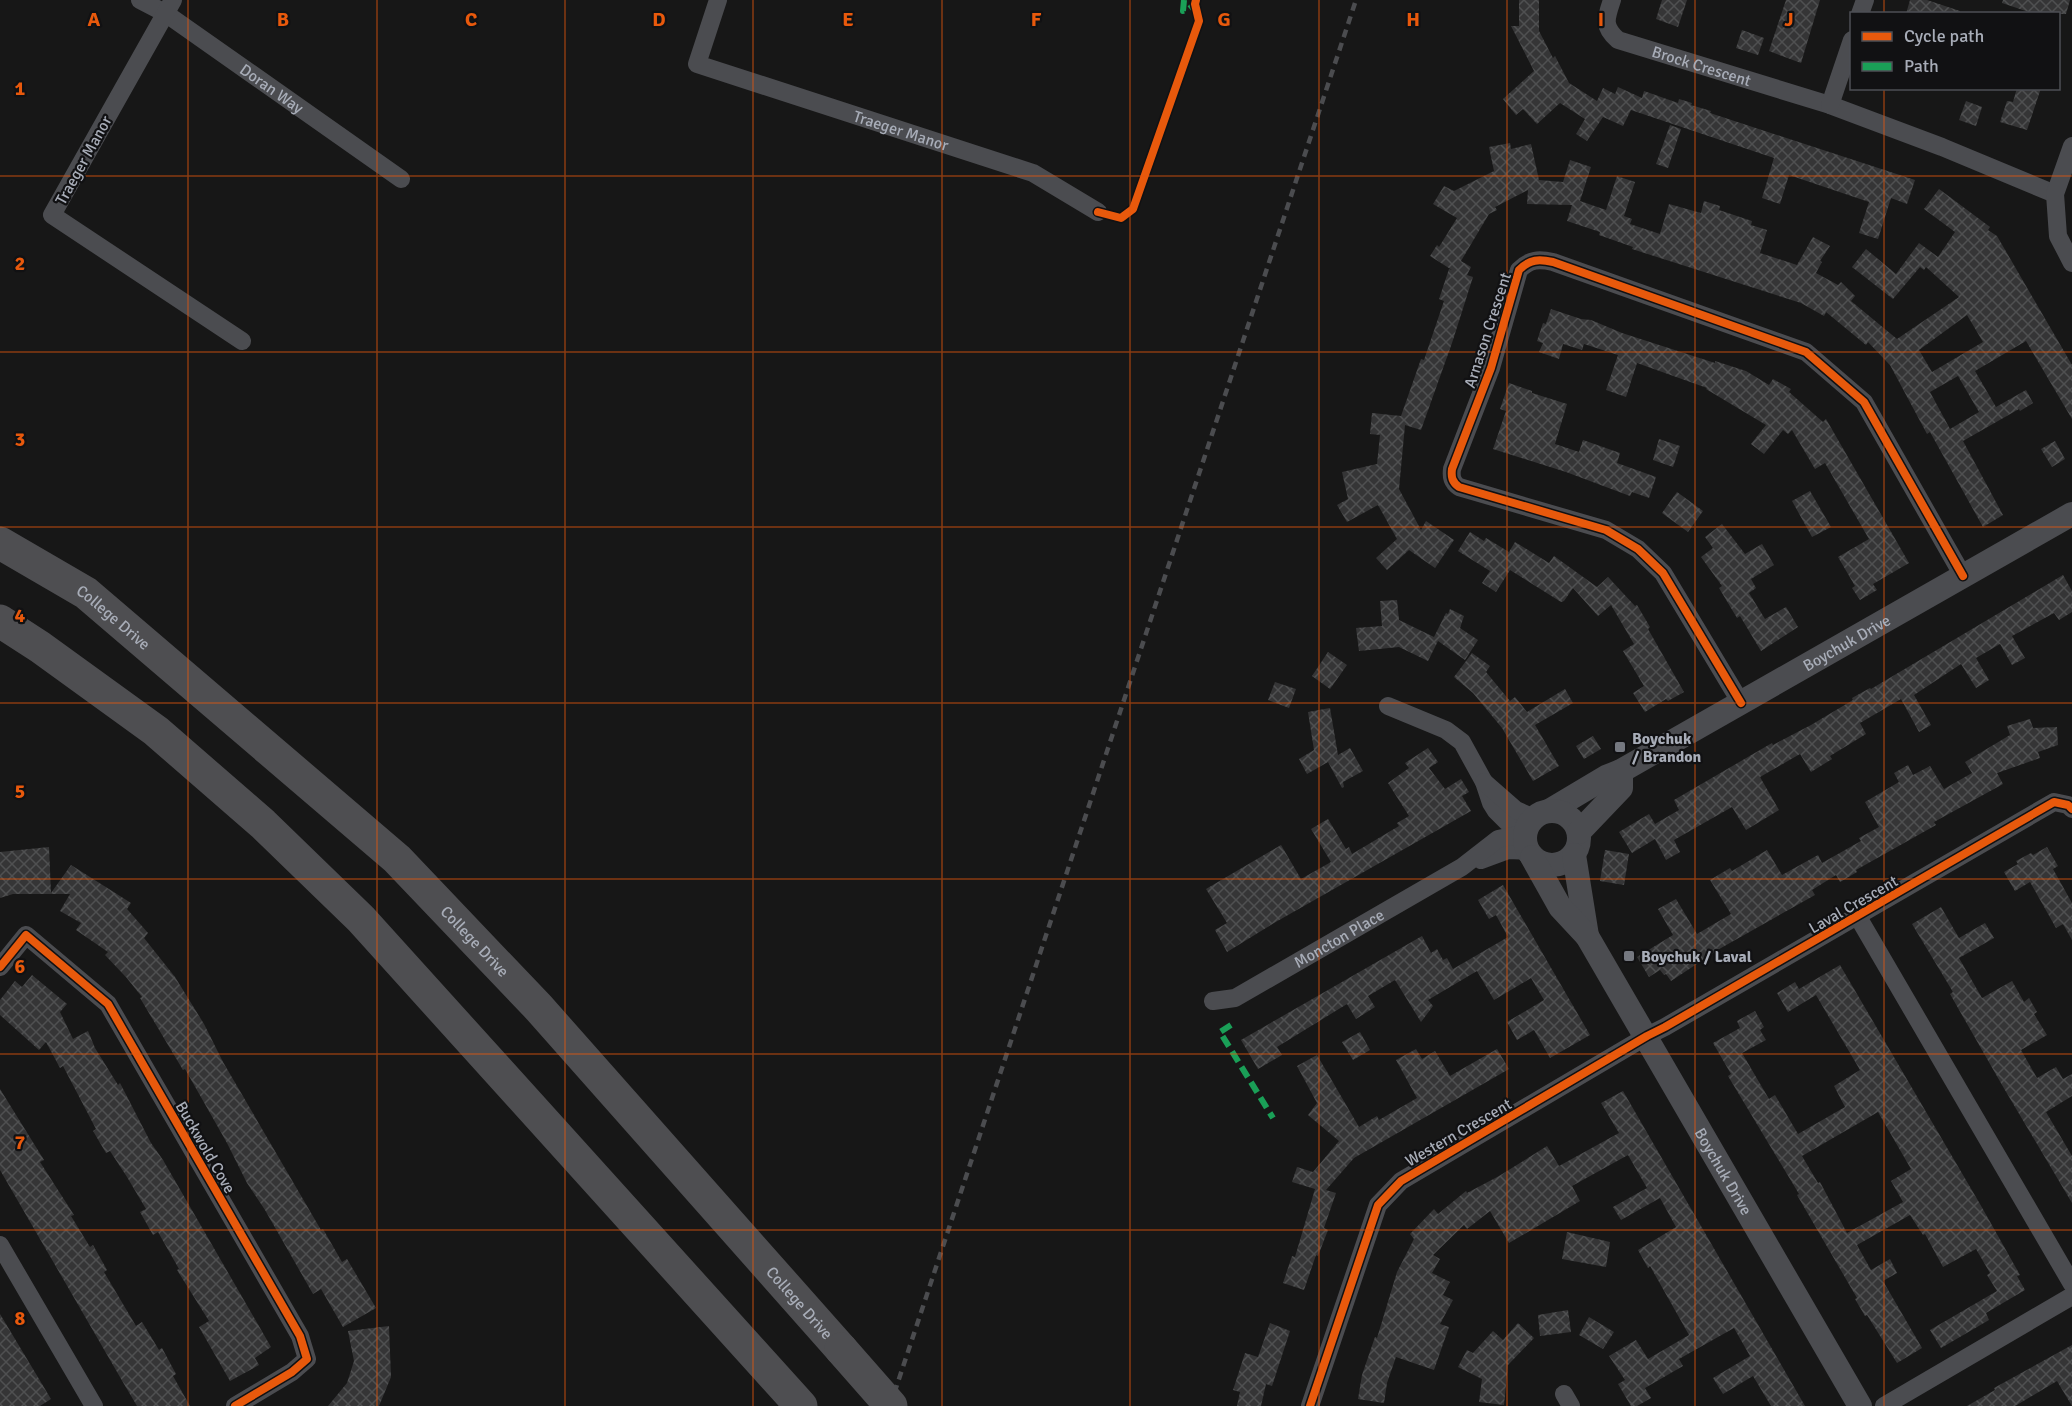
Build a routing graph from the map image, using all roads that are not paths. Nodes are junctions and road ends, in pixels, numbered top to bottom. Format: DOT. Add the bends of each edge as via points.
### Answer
graph roads {
  1 [pos="140,0"];
  2 [pos="718,0"];
  3 [pos="1612,0"];
  4 [pos="169,7"];
  5 [pos="1850,43"];
  6 [pos="1830,105"];
  7 [pos="2072,146"];
  8 [pos="401,179"];
  9 [pos="2055,194"];
  10 [pos="1098,212"];
  11 [pos="2072,263"];
  12 [pos="242,341"];
  13 [pos="2072,514"];
  14 [pos="0,543"];
  15 [pos="1963,576"];
  16 [pos="0,621"];
  17 [pos="1741,703"];
  18 [pos="1388,706"];
  19 [pos="1621,771"];
  20 [pos="2072,809"];
  21 [pos="1533,833"];
  22 [pos="1576,844"];
  23 [pos="1858,917"];
  24 [pos="1587,936"];
  25 [pos="0,967"];
  26 [pos="1213,1001"];
  27 [pos="1647,1036"];
  28 [pos="3,1256"];
  29 [pos="2072,1284"];
  30 [pos="2072,1296"];
  31 [pos="94,1406"];
  32 [pos="235,1406"];
  33 [pos="801,1406"];
  34 [pos="891,1406"];
  35 [pos="1310,1406"];
  36 [pos="1860,1406"];
  37 [pos="1884,1406"];
  1 -- 4 [label="street, Doran Way"];
  2 -- 10 [label="street, Traeger Manor" via="697,64 1033,173"];
  3 -- 6 [label="street, Brock Crescent" via="1606,20 1609,32 1618,40"];
  4 -- 8 [label="street, Doran Way"];
  4 -- 12 [label="street, Traeger Manor" via="52,215"];
  5 -- 6 [label="street"];
  6 -- 9 [label="street, Brock Crescent"];
  7 -- 9 [label="street"];
  9 -- 11 [label="street" via="2058,236"];
  13 -- 15 [label="street, Boychuk Drive"];
  14 -- 34 [label="highway, College Drive, bridge" via="86,593 397,859 539,1008"];
  15 -- 17 [label="street, Boychuk Drive"];
  15 -- 17 [label="street, Arnason Crescent" via="1864,402 1806,352 1553,262 1526,263 1520,270 1491,368 1451,477 1459,487 1606,530 1638,549 1663,573"];
  16 -- 33 [label="highway" via="156,731 263,824 361,919"];
  17 -- 19 [label="street, Boychuk Drive"];
  18 -- 21 [label="street" via="1446,730 1462,742 1484,782 1516,810"];
  19 -- 21 [label="street, Boychuk Drive" via="1606,777"];
  19 -- 22 [label="street" via="1621,788"];
  20 -- 23 [label="street, Laval Crescent" via="2054,802"];
  21 -- 22 [label="street" via="1565,814 1571,819"];
  21 -- 22 [label="street" via="1544,864 1568,861"];
  21 -- 24 [label="street, Boychuk Drive" via="1560,907"];
  21 -- 26 [label="street, Moncton Place" via="1498,839 1462,867 1235,998"];
  22 -- 24 [label="street, Boychuk Drive"];
  23 -- 27 [label="street, Laval Crescent"];
  23 -- 29 [label="street, Laval Crescent"];
  24 -- 27 [label="street, Boychuk Drive"];
  25 -- 32 [label="street, Buckwold Cove" via="26,935 108,1004 300,1336 307,1359"];
  27 -- 35 [label="street, Western Crescent" via="1401,1181 1378,1204"];
  27 -- 36 [label="street, Boychuk Drive"];
  28 -- 31 [label="street"];
  30 -- 37 [label="street"];
}
